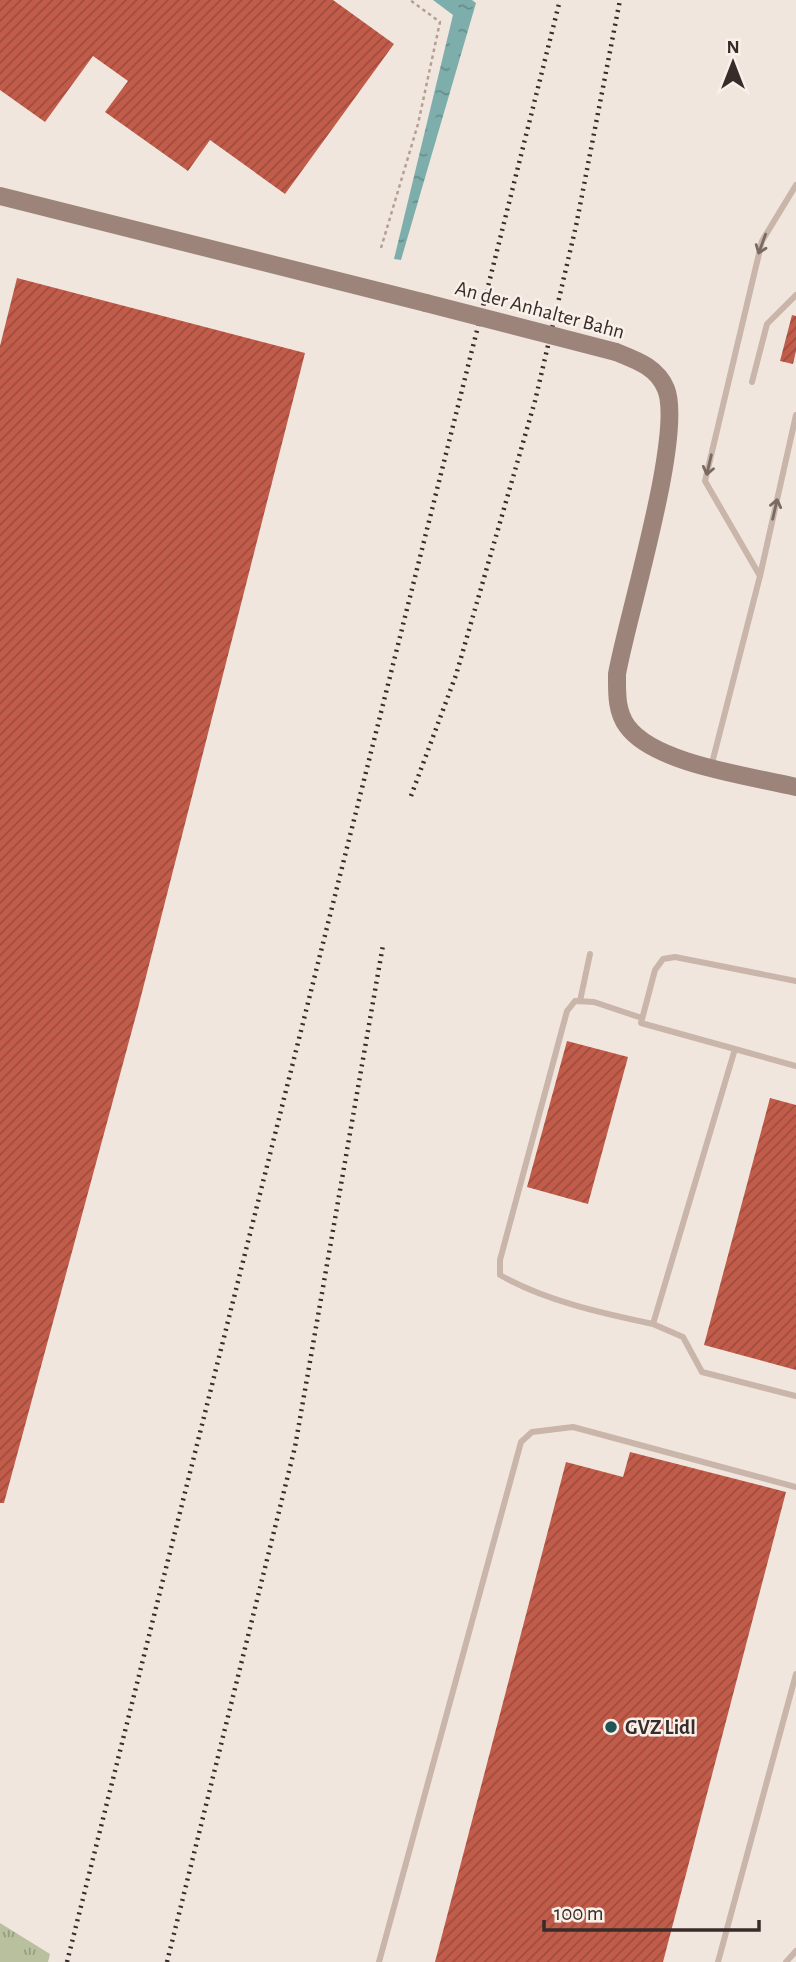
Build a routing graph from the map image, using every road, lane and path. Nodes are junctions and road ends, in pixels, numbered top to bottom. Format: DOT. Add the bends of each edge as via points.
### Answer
graph roads {
  1 [pos="410,0"];
  2 [pos="796,185"];
  3 [pos="0,196"];
  4 [pos="381,248"];
  5 [pos="796,295"];
  6 [pos="752,382"];
  7 [pos="796,415"];
  8 [pos="760,576"];
  9 [pos="711,766"];
  10 [pos="796,787"];
  11 [pos="590,954"];
  12 [pos="796,981"];
  13 [pos="580,1001"];
  14 [pos="642,1017"];
  15 [pos="736,1049"];
  16 [pos="796,1066"];
  17 [pos="653,1324"];
  18 [pos="796,1396"];
  19 [pos="796,1488"];
  20 [pos="796,1674"];
  21 [pos="796,1951"];
  22 [pos="379,1962"];
  23 [pos="718,1962"];
  24 [pos="786,1962"];
  1 -- 4 [label="path" via="440,22 418,124"];
  2 -- 8 [label="lane, one-way" via="762,241 705,481"];
  3 -- 9 [label="street, An der Anhalter Bahn, bridge" via="616,352 647,365 665,388 670,406 666,458 617,674 619,709 625,724 647,746"];
  5 -- 6 [label="lane" via="767,324"];
  8 -- 7 [label="lane, one-way"];
  8 -- 9 [label="lane"];
  9 -- 10 [label="street, An der Anhalter Bahn"];
  11 -- 13 [label="lane"];
  12 -- 14 [label="lane" via="675,957 663,959 655,970"];
  13 -- 14 [label="lane"];
  13 -- 17 [label="lane" via="567,1011 500,1260 500,1275 599,1312"];
  14 -- 15 [label="lane" via="641,1023"];
  15 -- 16 [label="lane"];
  15 -- 17 [label="lane"];
  17 -- 18 [label="lane" via="683,1336 702,1372"];
  19 -- 22 [label="lane" via="573,1427 532,1432 521,1442"];
  20 -- 23 [label="lane"];
  21 -- 24 [label="lane"];
}
